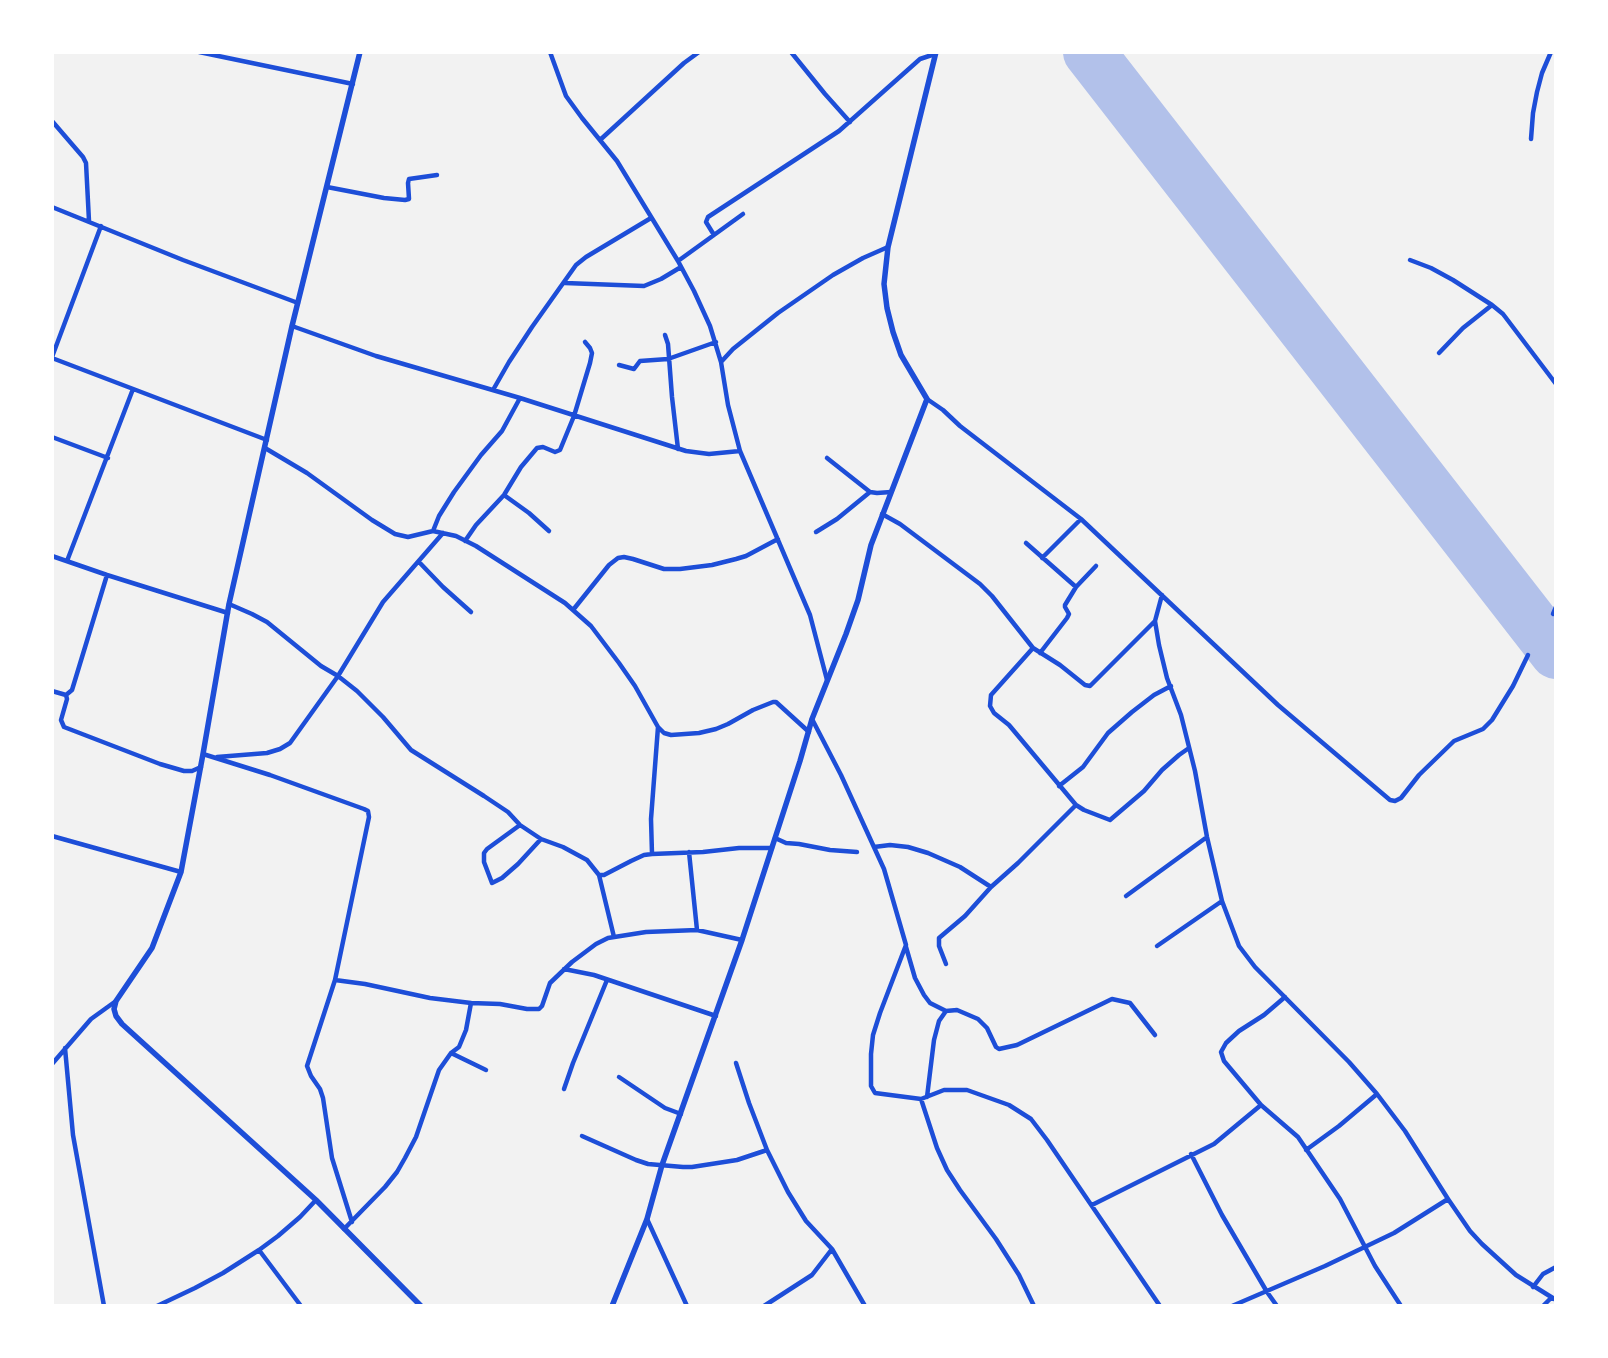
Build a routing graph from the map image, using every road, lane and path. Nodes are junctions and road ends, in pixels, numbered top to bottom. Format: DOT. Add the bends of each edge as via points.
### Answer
graph roads {
  1 [pos="199,52"];
  2 [pos="360,52"];
  3 [pos="550,52"];
  4 [pos="699,52"];
  5 [pos="791,52"];
  6 [pos="1551,52"];
  7 [pos="935,53"];
  8 [pos="353,84"];
  9 [pos="52,120"];
  10 [pos="850,122"];
  11 [pos="1531,139"];
  12 [pos="600,140"];
  13 [pos="437,176"];
  14 [pos="327,187"];
  15 [pos="52,207"];
  16 [pos="743,214"];
  17 [pos="651,218"];
  18 [pos="89,221"];
  19 [pos="101,226"];
  20 [pos="714,235"];
  21 [pos="888,247"];
  22 [pos="1410,260"];
  23 [pos="678,261"];
  24 [pos="682,267"];
  25 [pos="565,283"];
  26 [pos="298,303"];
  27 [pos="1492,305"];
  28 [pos="292,326"];
  29 [pos="665,335"];
  30 [pos="585,342"];
  31 [pos="716,342"];
  32 [pos="1439,353"];
  33 [pos="52,357"];
  34 [pos="668,359"];
  35 [pos="721,362"];
  36 [pos="620,366"];
  37 [pos="1556,384"];
  38 [pos="133,389"];
  39 [pos="493,390"];
  40 [pos="520,398"];
  41 [pos="927,399"];
  42 [pos="574,416"];
  43 [pos="52,437"];
  44 [pos="267,440"];
  45 [pos="265,448"];
  46 [pos="678,449"];
  47 [pos="740,451"];
  48 [pos="108,458"];
  49 [pos="827,458"];
  50 [pos="870,492"];
  51 [pos="891,492"];
  52 [pos="504,495"];
  53 [pos="882,514"];
  54 [pos="1081,518"];
  55 [pos="549,531"];
  56 [pos="433,532"];
  57 [pos="816,532"];
  58 [pos="443,533"];
  59 [pos="778,539"];
  60 [pos="465,541"];
  61 [pos="1026,543"];
  62 [pos="52,556"];
  63 [pos="1042,558"];
  64 [pos="67,561"];
  65 [pos="418,562"];
  66 [pos="1096,566"];
  67 [pos="107,575"];
  68 [pos="1076,587"];
  69 [pos="1162,596"];
  70 [pos="230,604"];
  71 [pos="1556,607"];
  72 [pos="573,610"];
  73 [pos="471,612"];
  74 [pos="228,613"];
  75 [pos="1553,614"];
  76 [pos="1155,621"];
  77 [pos="1033,648"];
  78 [pos="1040,653"];
  79 [pos="1528,655"];
  80 [pos="338,676"];
  81 [pos="828,682"];
  82 [pos="1170,686"];
  83 [pos="52,691"];
  84 [pos="66,695"];
  85 [pos="812,719"];
  86 [pos="658,727"];
  87 [pos="809,732"];
  88 [pos="1189,748"];
  89 [pos="203,754"];
  90 [pos="214,757"];
  91 [pos="201,767"];
  92 [pos="1059,786"];
  93 [pos="1076,805"];
  94 [pos="520,825"];
  95 [pos="52,836"];
  96 [pos="1207,837"];
  97 [pos="775,838"];
  98 [pos="541,839"];
  99 [pos="874,847"];
  100 [pos="772,848"];
  101 [pos="689,852"];
  102 [pos="857,852"];
  103 [pos="652,854"];
  104 [pos="180,872"];
  105 [pos="599,875"];
  106 [pos="990,888"];
  107 [pos="1126,896"];
  108 [pos="1222,901"];
  109 [pos="697,930"];
  110 [pos="614,937"];
  111 [pos="742,940"];
  112 [pos="906,945"];
  113 [pos="1157,946"];
  114 [pos="946,964"];
  115 [pos="564,969"];
  116 [pos="335,980"];
  117 [pos="607,980"];
  118 [pos="1285,997"];
  119 [pos="116,1001"];
  120 [pos="471,1003"];
  121 [pos="946,1011"];
  122 [pos="716,1016"];
  123 [pos="1155,1035"];
  124 [pos="65,1048"];
  125 [pos="452,1053"];
  126 [pos="736,1063"];
  127 [pos="52,1064"];
  128 [pos="486,1070"];
  129 [pos="619,1077"];
  130 [pos="564,1089"];
  131 [pos="1377,1094"];
  132 [pos="927,1097"];
  133 [pos="921,1099"];
  134 [pos="1261,1105"];
  135 [pos="681,1114"];
  136 [pos="582,1136"];
  137 [pos="767,1150"];
  138 [pos="1306,1150"];
  139 [pos="1191,1154"];
  140 [pos="662,1164"];
  141 [pos="316,1200"];
  142 [pos="1448,1200"];
  143 [pos="1092,1205"];
  144 [pos="647,1219"];
  145 [pos="352,1222"];
  146 [pos="344,1229"];
  147 [pos="1366,1246"];
  148 [pos="832,1249"];
  149 [pos="259,1250"];
  150 [pos="1556,1267"];
  151 [pos="1533,1287"];
  152 [pos="1267,1292"];
  153 [pos="1553,1299"];
  154 [pos="104,1306"];
  155 [pos="157,1306"];
  156 [pos="301,1306"];
  157 [pos="421,1306"];
  158 [pos="612,1306"];
  159 [pos="687,1306"];
  160 [pos="764,1306"];
  161 [pos="865,1306"];
  162 [pos="1034,1306"];
  163 [pos="1160,1306"];
  164 [pos="1232,1306"];
  165 [pos="1277,1306"];
  166 [pos="1401,1306"];
  167 [pos="1542,1306"];
  1 -- 8 [label="street"];
  2 -- 8 [label="street"];
  3 -- 12 [label="street" via="566,96"];
  4 -- 12 [label="street"];
  5 -- 10 [label="street"];
  6 -- 11 [label="street" via="1537,92"];
  7 -- 10 [label="street" via="920,59"];
  7 -- 21 [label="street"];
  8 -- 14 [label="street"];
  9 -- 18 [label="street" via="86,164"];
  10 -- 20 [label="street" via="708,217 706,222"];
  12 -- 17 [label="street" via="617,161"];
  13 -- 14 [label="street" via="409,179 409,199 405,200"];
  14 -- 26 [label="street"];
  15 -- 18 [label="street"];
  16 -- 20 [label="street"];
  17 -- 23 [label="street"];
  17 -- 25 [label="street" via="586,257 576,265"];
  18 -- 19 [label="street"];
  19 -- 26 [label="street"];
  19 -- 33 [label="street"];
  20 -- 23 [label="street"];
  21 -- 35 [label="street" via="863,258 778,313"];
  21 -- 41 [label="street" via="884,284 891,324 901,355"];
  22 -- 27 [label="street" via="1431,268"];
  23 -- 24 [label="street"];
  24 -- 25 [label="street" via="644,286"];
  24 -- 31 [label="street"];
  25 -- 39 [label="street" via="550,300"];
  26 -- 28 [label="street"];
  27 -- 32 [label="street"];
  27 -- 37 [label="street" via="1503,314"];
  28 -- 39 [label="street" via="376,356"];
  28 -- 44 [label="street"];
  29 -- 34 [label="street"];
  30 -- 42 [label="street" via="592,353"];
  31 -- 34 [label="street"];
  31 -- 35 [label="street"];
  33 -- 38 [label="street"];
  34 -- 36 [label="street" via="640,361 634,370"];
  34 -- 46 [label="street"];
  35 -- 47 [label="street"];
  38 -- 44 [label="street"];
  38 -- 48 [label="street"];
  39 -- 40 [label="street"];
  40 -- 42 [label="street"];
  40 -- 56 [label="street" via="502,431 454,492"];
  41 -- 51 [label="street"];
  41 -- 54 [label="street"];
  42 -- 46 [label="street"];
  42 -- 52 [label="street" via="560,450 537,448"];
  43 -- 48 [label="street"];
  44 -- 45 [label="street"];
  45 -- 56 [label="street" via="308,473 395,534 408,537"];
  45 -- 70 [label="street"];
  46 -- 47 [label="street" via="709,454"];
  47 -- 59 [label="street"];
  48 -- 64 [label="street"];
  49 -- 50 [label="street"];
  50 -- 51 [label="street"];
  50 -- 57 [label="street"];
  51 -- 53 [label="street"];
  52 -- 55 [label="street"];
  52 -- 60 [label="street"];
  53 -- 77 [label="street" via="980,584"];
  53 -- 81 [label="street" via="858,600"];
  54 -- 63 [label="street"];
  54 -- 69 [label="street"];
  56 -- 58 [label="street"];
  58 -- 60 [label="street"];
  58 -- 65 [label="street"];
  59 -- 72 [label="street" via="736,560 680,569 664,569 633,559 618,558"];
  59 -- 81 [label="street" via="810,614"];
  60 -- 72 [label="street"];
  61 -- 63 [label="street"];
  62 -- 64 [label="street"];
  63 -- 68 [label="street"];
  64 -- 67 [label="street"];
  65 -- 73 [label="street"];
  65 -- 80 [label="street" via="383,602"];
  66 -- 68 [label="street"];
  67 -- 74 [label="street"];
  67 -- 84 [label="street" via="72,690"];
  68 -- 78 [label="street" via="1065,604 1069,614 1067,618"];
  69 -- 76 [label="street"];
  69 -- 79 [label="street" via="1278,705 1382,794 1395,801 1454,741 1483,729 1492,720"];
  70 -- 74 [label="street"];
  70 -- 80 [label="street" via="267,622"];
  71 -- 75 [label="street"];
  72 -- 86 [label="street" via="592,626 619,663"];
  74 -- 89 [label="street"];
  76 -- 78 [label="street" via="1090,686"];
  76 -- 82 [label="street"];
  77 -- 78 [label="street"];
  77 -- 92 [label="street" via="991,695 990,706"];
  80 -- 90 [label="street" via="290,743 267,753"];
  80 -- 94 [label="street" via="372,706 411,750 508,812"];
  81 -- 85 [label="street"];
  82 -- 88 [label="street"];
  82 -- 92 [label="street" via="1120,722 1083,766"];
  83 -- 84 [label="street"];
  84 -- 91 [label="street" via="61,720 64,727 160,764 184,771"];
  85 -- 87 [label="street"];
  85 -- 99 [label="street"];
  86 -- 87 [label="street" via="671,735 699,733 716,729 776,702"];
  86 -- 103 [label="street"];
  87 -- 97 [label="street"];
  88 -- 93 [label="street" via="1110,820"];
  88 -- 96 [label="street"];
  89 -- 90 [label="street"];
  89 -- 91 [label="street"];
  90 -- 116 [label="street" via="368,811"];
  91 -- 104 [label="street"];
  92 -- 93 [label="street"];
  93 -- 106 [label="street"];
  94 -- 98 [label="street"];
  94 -- 98 [label="street" via="484,853 492,883 518,864"];
  95 -- 104 [label="street"];
  96 -- 107 [label="street"];
  96 -- 108 [label="street"];
  97 -- 100 [label="street"];
  97 -- 102 [label="street" via="786,843"];
  98 -- 105 [label="street" via="587,860"];
  99 -- 106 [label="street" via="890,845 928,853 960,867"];
  99 -- 112 [label="street" via="884,869"];
  100 -- 101 [label="street"];
  100 -- 111 [label="street"];
  101 -- 103 [label="street"];
  101 -- 109 [label="street"];
  103 -- 105 [label="street"];
  104 -- 119 [label="street" via="152,948"];
  105 -- 110 [label="street"];
  106 -- 114 [label="street" via="939,938"];
  108 -- 113 [label="street"];
  108 -- 118 [label="street" via="1239,946"];
  109 -- 110 [label="street"];
  109 -- 111 [label="street"];
  110 -- 115 [label="street" via="596,944"];
  111 -- 122 [label="street"];
  112 -- 121 [label="street" via="924,996"];
  112 -- 133 [label="street" via="873,1035 871,1086 875,1093"];
  115 -- 117 [label="street"];
  115 -- 120 [label="street" via="550,983 540,1009"];
  116 -- 120 [label="street"];
  116 -- 145 [label="street" via="307,1066 323,1098 332,1158"];
  117 -- 122 [label="street"];
  117 -- 130 [label="street"];
  118 -- 131 [label="street"];
  118 -- 134 [label="street" via="1239,1031 1221,1052 1224,1061"];
  119 -- 124 [label="street" via="91,1019"];
  119 -- 141 [label="street" via="114,1009 122,1024"];
  120 -- 125 [label="street" via="464,1035"];
  121 -- 123 [label="street" via="957,1010 978,1019 999,1049 1018,1045 1112,999 1130,1003"];
  121 -- 132 [label="street" via="939,1021 934,1040"];
  122 -- 135 [label="street"];
  124 -- 127 [label="street"];
  124 -- 154 [label="street" via="73,1135"];
  125 -- 128 [label="street"];
  125 -- 145 [label="street" via="439,1070 416,1137 401,1165 385,1188"];
  126 -- 137 [label="street"];
  129 -- 135 [label="street" via="665,1108"];
  131 -- 138 [label="street"];
  131 -- 142 [label="street" via="1405,1131"];
  132 -- 133 [label="street"];
  132 -- 143 [label="street" via="944,1090 967,1090 1009,1105 1031,1119"];
  133 -- 162 [label="street" via="947,1170 996,1239"];
  134 -- 138 [label="street" via="1298,1137"];
  134 -- 139 [label="street" via="1214,1144"];
  135 -- 140 [label="street"];
  136 -- 140 [label="street" via="636,1160"];
  137 -- 140 [label="street" via="737,1160 692,1167"];
  137 -- 148 [label="street" via="800,1211"];
  138 -- 147 [label="street" via="1340,1199"];
  139 -- 143 [label="street"];
  139 -- 152 [label="street"];
  140 -- 144 [label="street"];
  141 -- 146 [label="street"];
  141 -- 149 [label="street"];
  142 -- 147 [label="street"];
  142 -- 151 [label="street" via="1482,1244"];
  143 -- 163 [label="street"];
  144 -- 158 [label="street"];
  144 -- 159 [label="street"];
  145 -- 146 [label="street"];
  146 -- 157 [label="street"];
  147 -- 152 [label="street"];
  147 -- 166 [label="street"];
  148 -- 160 [label="street" via="812,1275"];
  148 -- 161 [label="street"];
  149 -- 155 [label="street" via="223,1273"];
  149 -- 156 [label="street"];
  150 -- 151 [label="street" via="1543,1274"];
  151 -- 153 [label="street"];
  152 -- 164 [label="street"];
  152 -- 165 [label="street"];
  153 -- 167 [label="street"];
}
